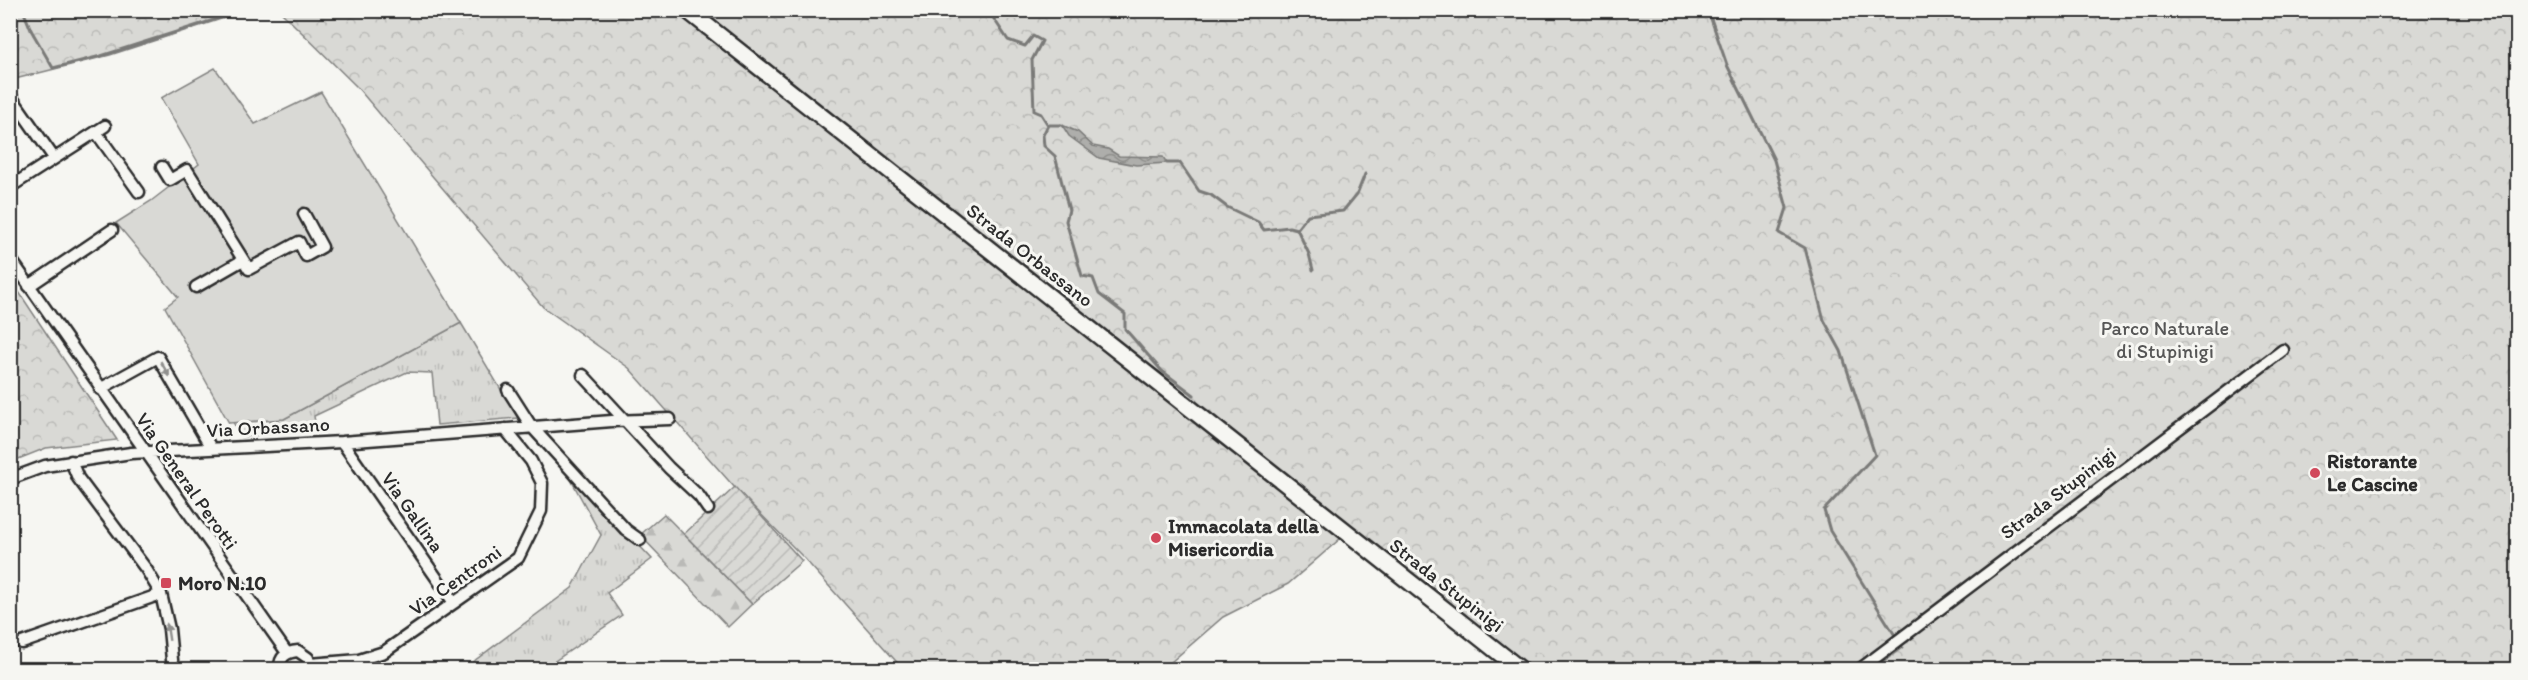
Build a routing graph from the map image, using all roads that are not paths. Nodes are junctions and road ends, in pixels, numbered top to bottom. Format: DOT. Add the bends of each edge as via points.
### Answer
graph roads {
  1 [pos="687,10"];
  2 [pos="12,102"];
  3 [pos="54,158"];
  4 [pos="162,167"];
  5 [pos="10,187"];
  6 [pos="139,192"];
  7 [pos="304,214"];
  8 [pos="112,230"];
  9 [pos="10,258"];
  10 [pos="243,260"];
  11 [pos="29,286"];
  12 [pos="196,286"];
  13 [pos="2283,350"];
  14 [pos="584,375"];
  15 [pos="100,388"];
  16 [pos="508,390"];
  17 [pos="670,419"];
  18 [pos="626,420"];
  19 [pos="531,426"];
  20 [pos="506,429"];
  21 [pos="342,442"];
  22 [pos="211,448"];
  23 [pos="144,452"];
  24 [pos="71,461"];
  25 [pos="10,480"];
  26 [pos="708,509"];
  27 [pos="1347,532"];
  28 [pos="640,540"];
  29 [pos="161,594"];
  30 [pos="454,603"];
  31 [pos="22,643"];
  32 [pos="287,653"];
  33 [pos="310,667"];
  34 [pos="173,669"];
  35 [pos="280,669"];
  36 [pos="1521,669"];
  37 [pos="1859,669"];
  1 -- 27 [label="main road, Strada Orbassano"];
  2 -- 3 [label="street"];
  3 -- 5 [label="street"];
  3 -- 6 [label="street" via="101,129"];
  4 -- 10 [label="street" via="170,180 187,170"];
  7 -- 10 [label="street" via="322,247 306,256 299,242 249,269"];
  8 -- 11 [label="street"];
  9 -- 11 [label="street, Via General Perotti"];
  10 -- 12 [label="street"];
  11 -- 15 [label="street, Via General Perotti"];
  13 -- 37 [label="street, Strada Stupinigi"];
  14 -- 18 [label="street"];
  15 -- 22 [label="street, Via General Perotti, one-way" via="158,357"];
  15 -- 23 [label="street, Via General Perotti"];
  16 -- 19 [label="street"];
  17 -- 18 [label="street, Via Orbassano"];
  18 -- 19 [label="street, Via Orbassano"];
  18 -- 26 [label="street"];
  19 -- 20 [label="street, Via Orbassano"];
  19 -- 28 [label="street" via="626,530"];
  20 -- 21 [label="street, Via Orbassano"];
  20 -- 30 [label="street, Via Centroni" via="531,461 542,483 542,511 518,558"];
  21 -- 22 [label="street, Via Orbassano"];
  21 -- 30 [label="street, Via Gallina"];
  22 -- 23 [label="street, Via Orbassano"];
  23 -- 24 [label="street, Via Orbassano"];
  23 -- 32 [label="street, Via General Perotti"];
  24 -- 25 [label="street, Via Orbassano"];
  24 -- 29 [label="street" via="78,478"];
  27 -- 36 [label="main road, Strada Stupinigi"];
  29 -- 31 [label="street"];
  34 -- 29 [label="street, one-way"];
  30 -- 33 [label="street, Via Centroni" via="384,652"];
  32 -- 33 [label="street, Via Centroni" via="304,654"];
  32 -- 35 [label="street" via="280,661"];
}
